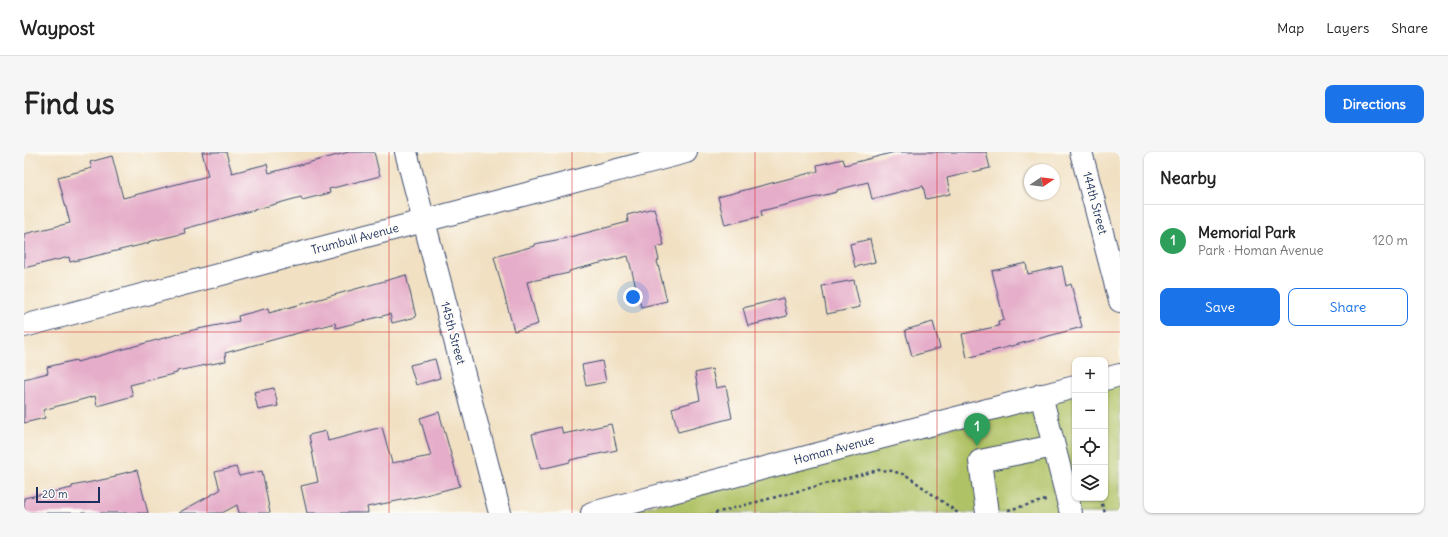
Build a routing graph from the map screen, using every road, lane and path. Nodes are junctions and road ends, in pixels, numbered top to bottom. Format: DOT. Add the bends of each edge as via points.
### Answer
graph roads {
  1 [pos="406,152"];
  2 [pos="686,152"];
  3 [pos="1081,152"];
  4 [pos="424,221"];
  5 [pos="1120,301"];
  6 [pos="24,326"];
  7 [pos="1120,375"];
  8 [pos="1108,378"];
  9 [pos="1072,388"];
  10 [pos="1041,395"];
  11 [pos="1054,446"];
  12 [pos="1101,501"];
  13 [pos="1069,503"];
  14 [pos="954,512"];
  15 [pos="996,512"];
  16 [pos="500,513"];
  17 [pos="592,513"];
  18 [pos="715,513"];
  19 [pos="958,513"];
  20 [pos="1105,513"];
  1 -- 4 [label="street, 145th Street"];
  2 -- 4 [label="street, Trumbull Avenue"];
  3 -- 5 [label="street, 144th Street"];
  4 -- 6 [label="street, Trumbull Avenue"];
  4 -- 16 [label="street, 145th Street"];
  7 -- 8 [label="street"];
  9 -- 10 [label="street, Homan Avenue"];
  10 -- 11 [label="street"];
  10 -- 17 [label="street, Homan Avenue"];
  11 -- 13 [label="street"];
  11 -- 15 [label="street" via="980,461"];
  12 -- 20 [label="path"];
  13 -- 15 [label="path"];
  14 -- 18 [label="path" via="906,475 878,470"];
  14 -- 19 [label="path"];
}
